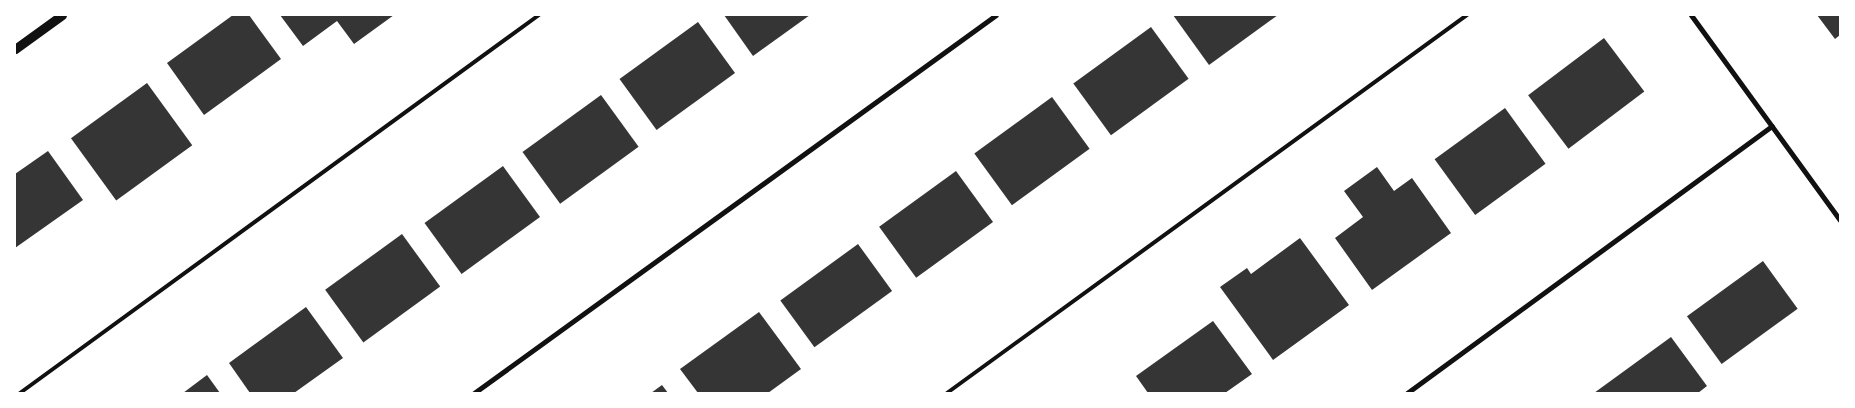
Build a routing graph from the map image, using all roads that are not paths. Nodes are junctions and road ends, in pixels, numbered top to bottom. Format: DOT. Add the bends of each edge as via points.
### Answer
graph roads {
  1 [pos="62,15"];
  2 [pos="540,15"];
  3 [pos="996,15"];
  4 [pos="1468,15"];
  5 [pos="1691,15"];
  6 [pos="15,49"];
  7 [pos="1772,126"];
  8 [pos="1840,220"];
  9 [pos="20,393"];
  10 [pos="474,393"];
  11 [pos="946,393"];
  12 [pos="1407,393"];
  1 -- 6 [label="street"];
  2 -- 9 [label="lane"];
  3 -- 10 [label="street"];
  4 -- 11 [label="lane"];
  5 -- 7 [label="street"];
  7 -- 8 [label="street"];
  7 -- 12 [label="street"];
}
